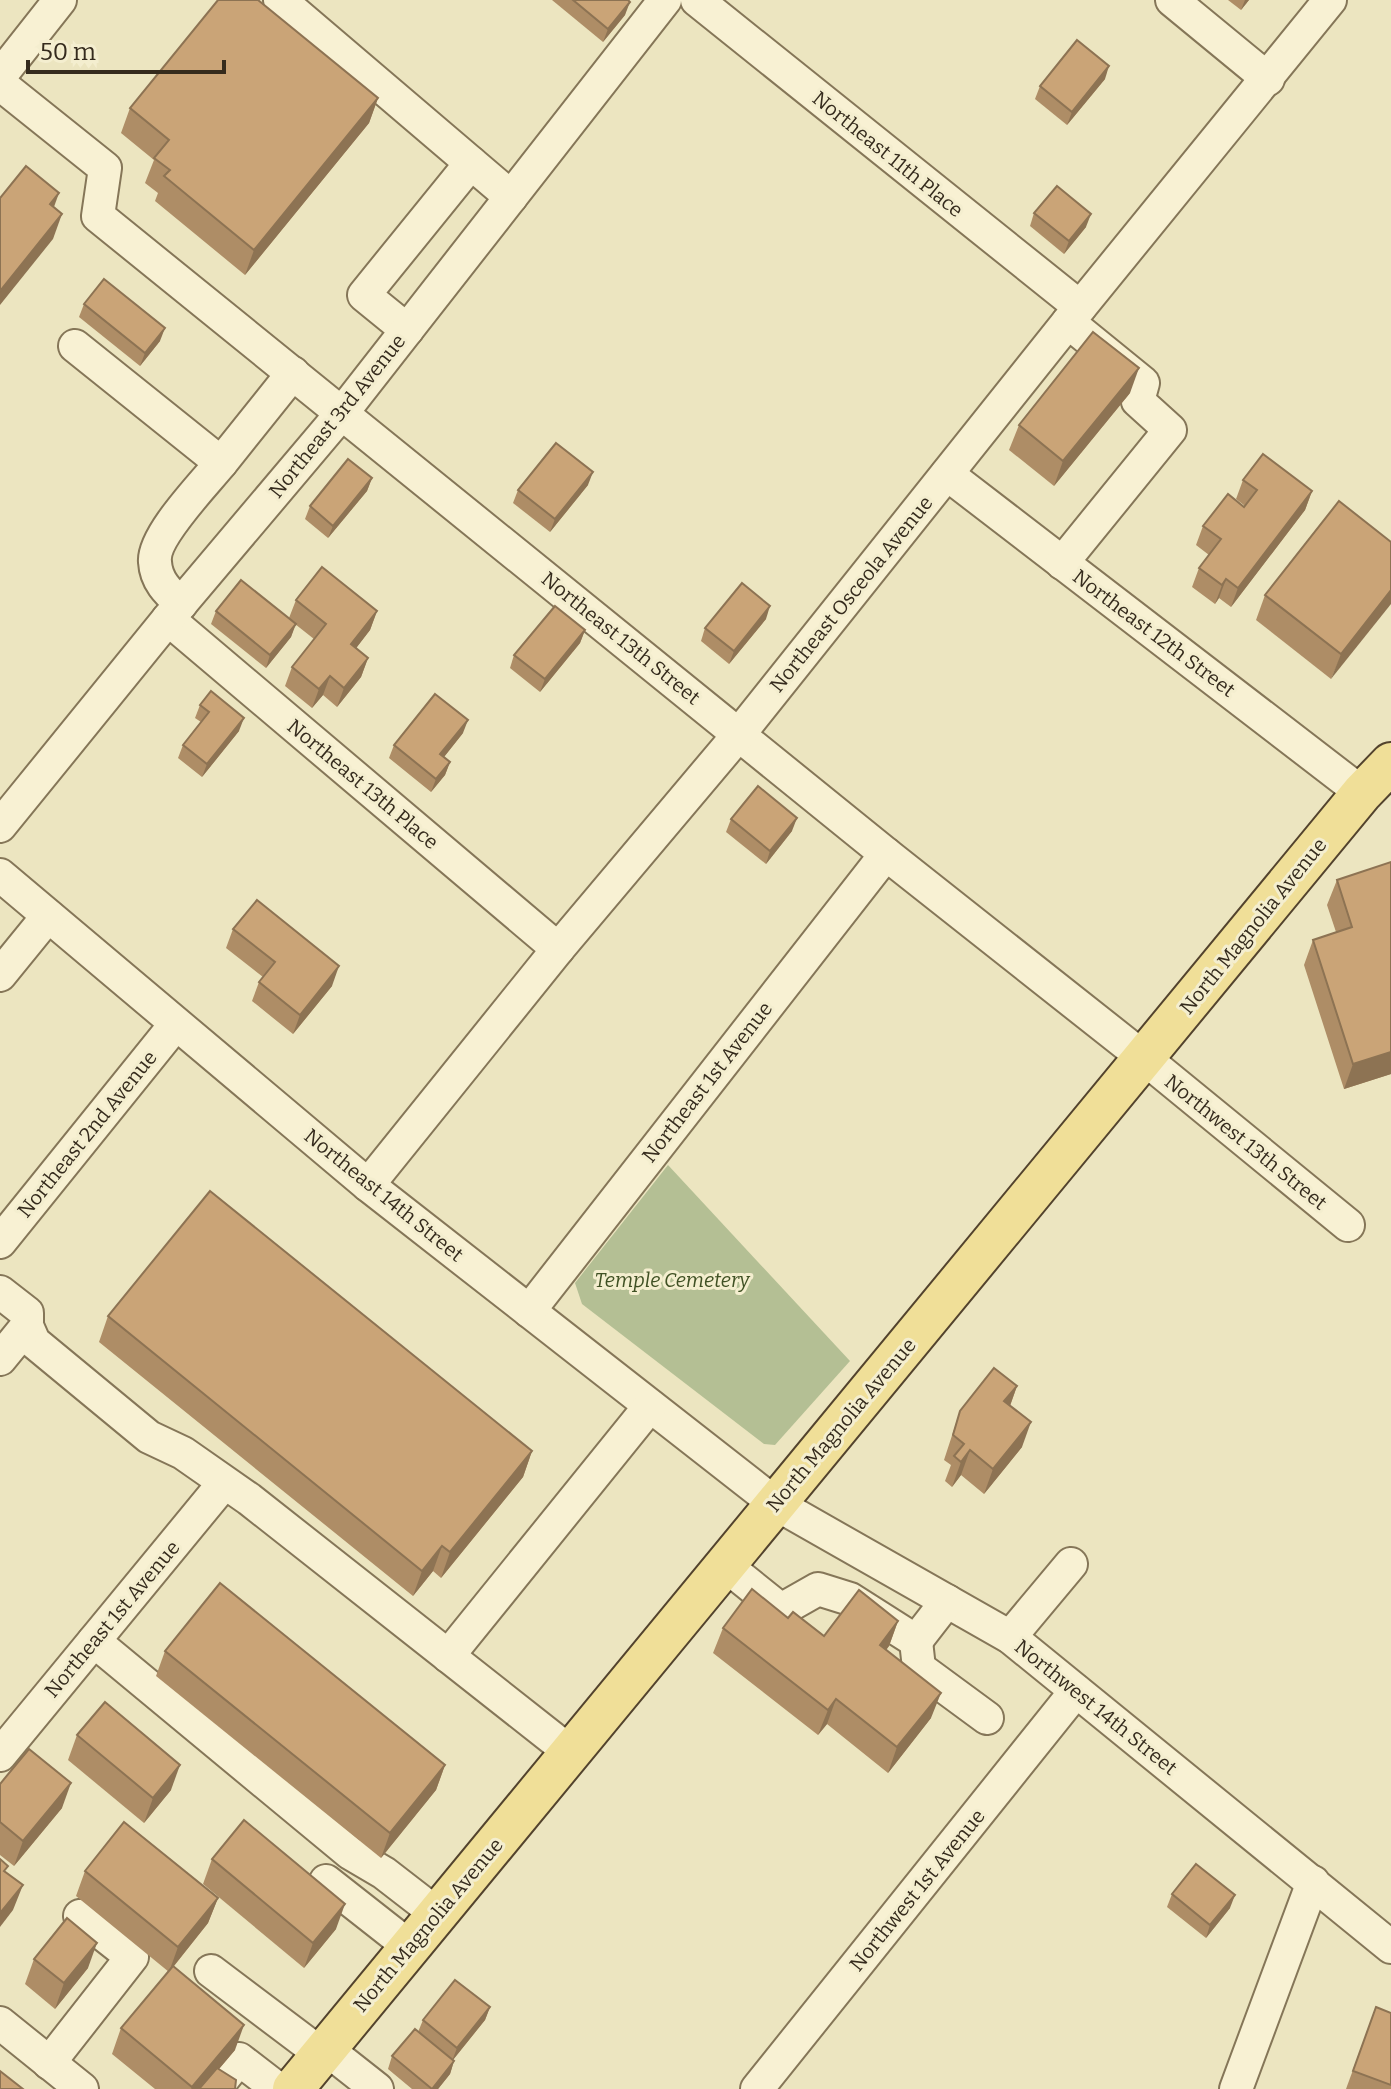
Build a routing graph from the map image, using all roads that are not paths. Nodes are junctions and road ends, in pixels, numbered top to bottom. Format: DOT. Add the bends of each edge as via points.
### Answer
graph roads {
  1 [pos="60,0"];
  2 [pos="280,0"];
  3 [pos="665,0"];
  4 [pos="697,0"];
  5 [pos="1172,0"];
  6 [pos="1330,0"];
  7 [pos="0,76"];
  8 [pos="1268,79"];
  9 [pos="0,84"];
  10 [pos="471,163"];
  11 [pos="511,197"];
  12 [pos="1074,314"];
  13 [pos="407,330"];
  14 [pos="75,346"];
  15 [pos="293,373"];
  16 [pos="342,413"];
  17 [pos="221,463"];
  18 [pos="947,474"];
  19 [pos="1062,563"];
  20 [pos="174,612"];
  21 [pos="740,733"];
  22 [pos="1391,763"];
  23 [pos="1362,793"];
  24 [pos="0,826"];
  25 [pos="886,854"];
  26 [pos="0,875"];
  27 [pos="48,916"];
  28 [pos="558,949"];
  29 [pos="0,975"];
  30 [pos="175,1025"];
  31 [pos="1144,1058"];
  32 [pos="368,1185"];
  33 [pos="1348,1225"];
  34 [pos="0,1242"];
  35 [pos="0,1292"];
  36 [pos="529,1311"];
  37 [pos="27,1326"];
  38 [pos="0,1359"];
  39 [pos="650,1406"];
  40 [pos="224,1483"];
  41 [pos="776,1504"];
  42 [pos="1071,1564"];
  43 [pos="725,1565"];
  44 [pos="947,1601"];
  45 [pos="1010,1637"];
  46 [pos="94,1641"];
  47 [pos="916,1641"];
  48 [pos="448,1656"];
  49 [pos="1076,1691"];
  50 [pos="987,1718"];
  51 [pos="4,1740"];
  52 [pos="570,1752"];
  53 [pos="326,1881"];
  54 [pos="1313,1882"];
  55 [pos="437,1914"];
  56 [pos="80,1916"];
  57 [pos="410,1947"];
  58 [pos="1391,1947"];
  59 [pos="211,1971"];
  60 [pos="0,2023"];
  61 [pos="323,2051"];
  62 [pos="49,2063"];
  63 [pos="82,2089"];
  64 [pos="215,2089"];
  65 [pos="278,2089"];
  66 [pos="293,2089"];
  67 [pos="377,2089"];
  68 [pos="757,2089"];
  69 [pos="1236,2089"];
  1 -- 7 [label="street"];
  2 -- 10 [label="street"];
  3 -- 11 [label="street, Northeast 3rd Avenue"];
  4 -- 12 [label="street, Northeast 11th Place"];
  5 -- 8 [label="street"];
  6 -- 8 [label="street, Northeast Osceola Avenue"];
  8 -- 12 [label="street, Northeast Osceola Avenue"];
  9 -- 15 [label="street, Northeast 13th Street" via="105,168 98,216"];
  10 -- 11 [label="street"];
  10 -- 13 [label="street" via="364,295"];
  11 -- 13 [label="street, Northeast 3rd Avenue"];
  12 -- 18 [label="street, Northeast Osceola Avenue"];
  12 -- 19 [label="street, Northeast 11th Place" via="1143,383 1138,401 1170,430"];
  13 -- 16 [label="street, Northeast 3rd Avenue"];
  14 -- 17 [label="street"];
  15 -- 16 [label="street, Northeast 13th Street"];
  15 -- 17 [label="street, Northeast 13th Place"];
  16 -- 20 [label="street, Northeast 3rd Avenue"];
  16 -- 21 [label="street, Northeast 13th Street"];
  17 -- 20 [label="street, Northeast 13th Place" via="162,537 154,560"];
  18 -- 19 [label="street, Northeast 12th Street"];
  18 -- 21 [label="street, Northeast Osceola Avenue"];
  19 -- 23 [label="street, Northeast 12th Street"];
  20 -- 24 [label="street, Northeast 3rd Avenue"];
  20 -- 28 [label="street, Northeast 13th Place"];
  21 -- 25 [label="street, Northeast 13th Street"];
  21 -- 28 [label="street, Northeast Osceola Avenue"];
  22 -- 23 [label="main road, North Magnolia Avenue"];
  23 -- 31 [label="main road, North Magnolia Avenue"];
  25 -- 31 [label="street, Northeast 13th Street"];
  25 -- 36 [label="street, Northeast 1st Avenue"];
  26 -- 27 [label="street, Northeast 14th Street"];
  27 -- 29 [label="street"];
  27 -- 30 [label="street, Northeast 14th Street"];
  28 -- 32 [label="street, Northeast Osceola Avenue"];
  30 -- 32 [label="street, Northeast 14th Street"];
  30 -- 34 [label="street, Northeast 2nd Avenue"];
  31 -- 33 [label="street, Northwest 13th Street"];
  31 -- 41 [label="main road, North Magnolia Avenue"];
  32 -- 36 [label="street, Northeast 14th Street"];
  35 -- 37 [label="street" via="27,1313"];
  36 -- 39 [label="street, Northeast 14th Street"];
  37 -- 38 [label="street"];
  37 -- 40 [label="street" via="34,1342 126,1420"];
  39 -- 41 [label="street, Northeast 14th Street"];
  39 -- 48 [label="street"];
  40 -- 46 [label="street, Northeast 1st Avenue"];
  40 -- 48 [label="street"];
  41 -- 43 [label="main road, North Magnolia Avenue"];
  41 -- 44 [label="street, Northwest 14th Street"];
  42 -- 45 [label="street"];
  43 -- 47 [label="street" via="781,1610 818,1589 850,1599"];
  43 -- 52 [label="main road, North Magnolia Avenue"];
  44 -- 45 [label="street, Northwest 14th Street"];
  44 -- 47 [label="street"];
  45 -- 49 [label="street, Northwest 14th Street"];
  46 -- 51 [label="street, Northeast 1st Avenue"];
  46 -- 55 [label="street" via="350,1853"];
  47 -- 50 [label="street" via="919,1668"];
  48 -- 52 [label="street"];
  49 -- 54 [label="street, Northwest 14th Street"];
  49 -- 68 [label="street, Northwest 1st Avenue"];
  52 -- 55 [label="main road, North Magnolia Avenue"];
  53 -- 57 [label="street"];
  54 -- 58 [label="street, Northwest 14th Street"];
  54 -- 69 [label="street"];
  55 -- 57 [label="main road, North Magnolia Avenue"];
  56 -- 62 [label="street" via="132,1957"];
  57 -- 61 [label="main road, North Magnolia Avenue"];
  59 -- 61 [label="street"];
  60 -- 62 [label="street"];
  61 -- 66 [label="main road, North Magnolia Avenue"];
  61 -- 67 [label="street"];
  62 -- 63 [label="street"];
  64 -- 65 [label="street" via="239,2059"];
}
